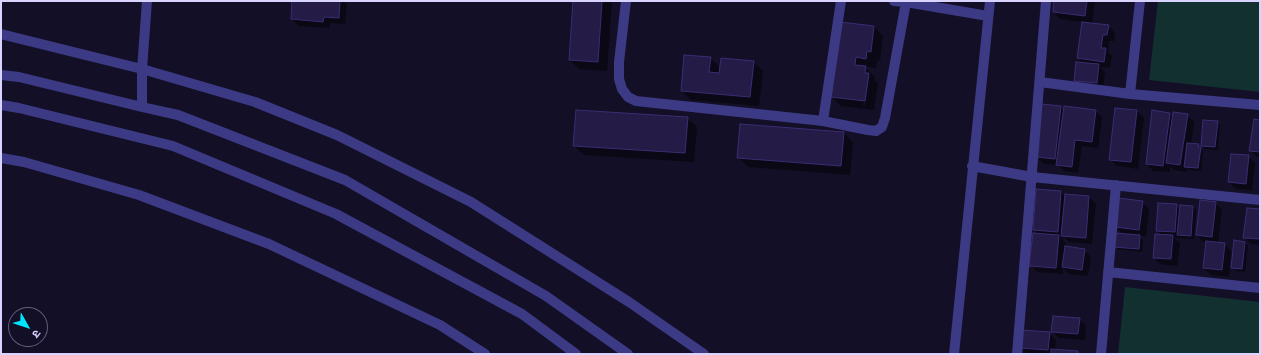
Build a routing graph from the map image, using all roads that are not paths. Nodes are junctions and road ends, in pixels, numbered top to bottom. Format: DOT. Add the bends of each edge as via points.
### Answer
graph roads {
  1 [pos="147,1"];
  2 [pos="626,1"];
  3 [pos="841,1"];
  4 [pos="894,1"];
  5 [pos="990,1"];
  6 [pos="1046,1"];
  7 [pos="1140,1"];
  8 [pos="906,2"];
  9 [pos="988,16"];
  10 [pos="1,34"];
  11 [pos="142,69"];
  12 [pos="1,75"];
  13 [pos="1040,82"];
  14 [pos="1130,94"];
  15 [pos="1,105"];
  16 [pos="1260,105"];
  17 [pos="142,107"];
  18 [pos="823,121"];
  19 [pos="1,158"];
  20 [pos="972,166"];
  21 [pos="1032,177"];
  22 [pos="1116,185"];
  23 [pos="1260,200"];
  24 [pos="1108,272"];
  25 [pos="1260,288"];
  26 [pos="486,354"];
  27 [pos="576,354"];
  28 [pos="628,354"];
  29 [pos="704,354"];
  30 [pos="954,354"];
  31 [pos="1017,354"];
  32 [pos="1100,354"];
  1 -- 11 [label="street"];
  2 -- 18 [label="street" via="618,79 628,97 636,101"];
  3 -- 18 [label="street"];
  4 -- 8 [label="street"];
  5 -- 9 [label="street"];
  6 -- 13 [label="street"];
  7 -- 14 [label="street"];
  8 -- 9 [label="street"];
  8 -- 18 [label="street" via="882,127 876,131"];
  9 -- 20 [label="street"];
  10 -- 11 [label="street"];
  11 -- 17 [label="street"];
  11 -- 29 [label="street" via="255,102 336,135 471,202 629,302"];
  12 -- 17 [label="street" via="19,77"];
  13 -- 14 [label="street"];
  13 -- 21 [label="street"];
  14 -- 16 [label="street"];
  15 -- 27 [label="street" via="173,146 336,214 522,314"];
  17 -- 28 [label="street" via="178,115 345,180 546,296"];
  19 -- 26 [label="street" via="24,162 139,195 269,244 440,325"];
  20 -- 21 [label="street"];
  20 -- 30 [label="street"];
  21 -- 22 [label="street"];
  21 -- 31 [label="street"];
  22 -- 23 [label="street"];
  22 -- 24 [label="street"];
  24 -- 25 [label="street"];
  24 -- 32 [label="street"];
}
